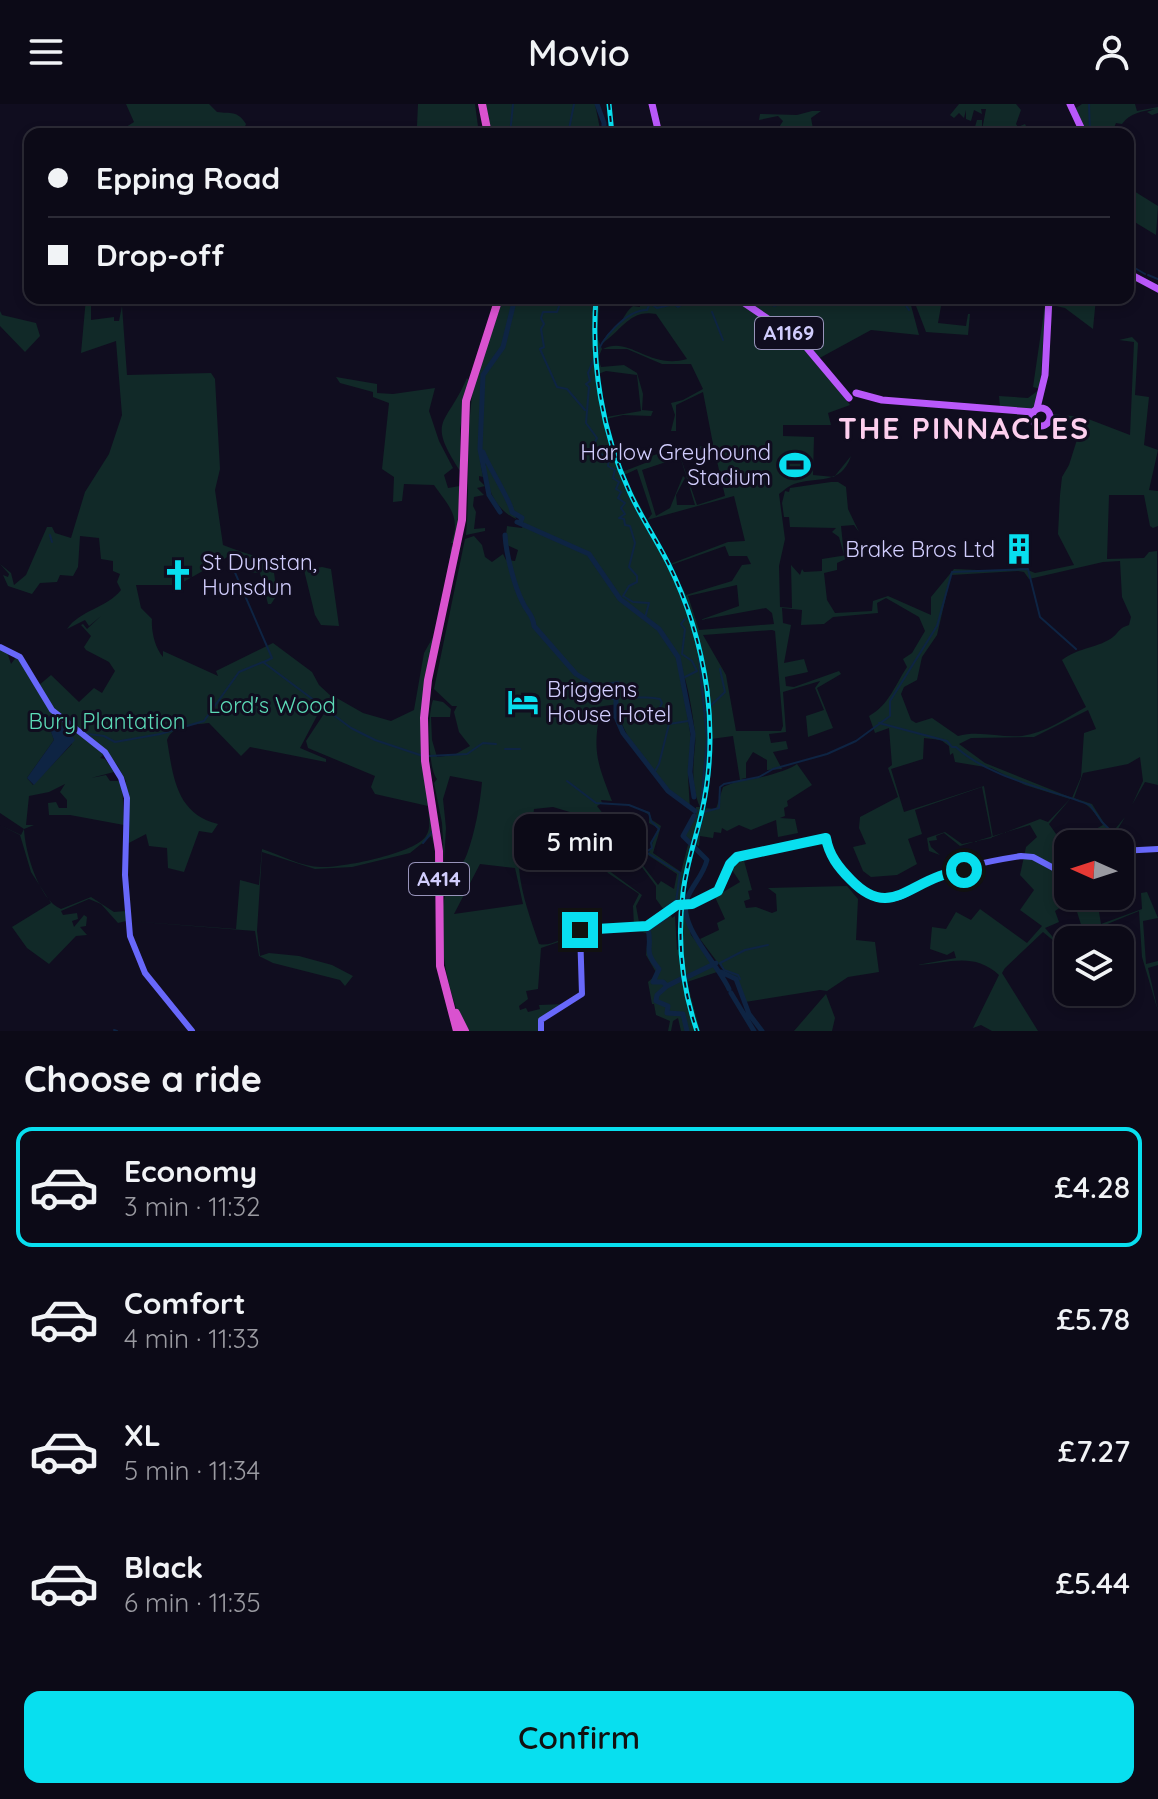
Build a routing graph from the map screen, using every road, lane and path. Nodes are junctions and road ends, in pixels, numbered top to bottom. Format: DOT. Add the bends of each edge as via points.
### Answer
graph roads {
  1 [pos="479,104"];
  2 [pos="652,104"];
  3 [pos="1070,104"];
  4 [pos="485,128"];
  5 [pos="658,128"];
  6 [pos="1081,128"];
  7 [pos="1134,276"];
  8 [pos="1158,289"];
  9 [pos="498,304"];
  10 [pos="498,304"];
  11 [pos="746,304"];
  12 [pos="1048,304"];
  13 [pos="0,647"];
  14 [pos="426,758"];
  15 [pos="1158,849"];
  16 [pos="1134,850"];
  17 [pos="1054,868"];
  18 [pos="192,1031"];
  19 [pos="460,1031"];
  20 [pos="541,1031"];
  1 -- 4 [label="highway"];
  2 -- 5 [label="main road"];
  3 -- 6 [label="main road"];
  7 -- 8 [label="main road"];
  9 -- 14 [label="highway, A414" via="466,401 464,499 428,680"];
  10 -- 14 [label="highway, A414" via="469,402 467,513 431,687"];
  11 -- 12 [label="main road, A1169" via="802,342 856,396 1035,410"];
  13 -- 18 [label="main road" via="20,657 52,710 105,752 124,784 130,936 145,973"];
  14 -- 19 [label="highway, A414" via="438,835 438,941"];
  15 -- 16 [label="main road"];
  17 -- 20 [label="main road" via="1021,856 942,875 884,899 862,890 844,873 826,838 737,857 718,891 640,929 580,930 582,994 541,1020"];
}
